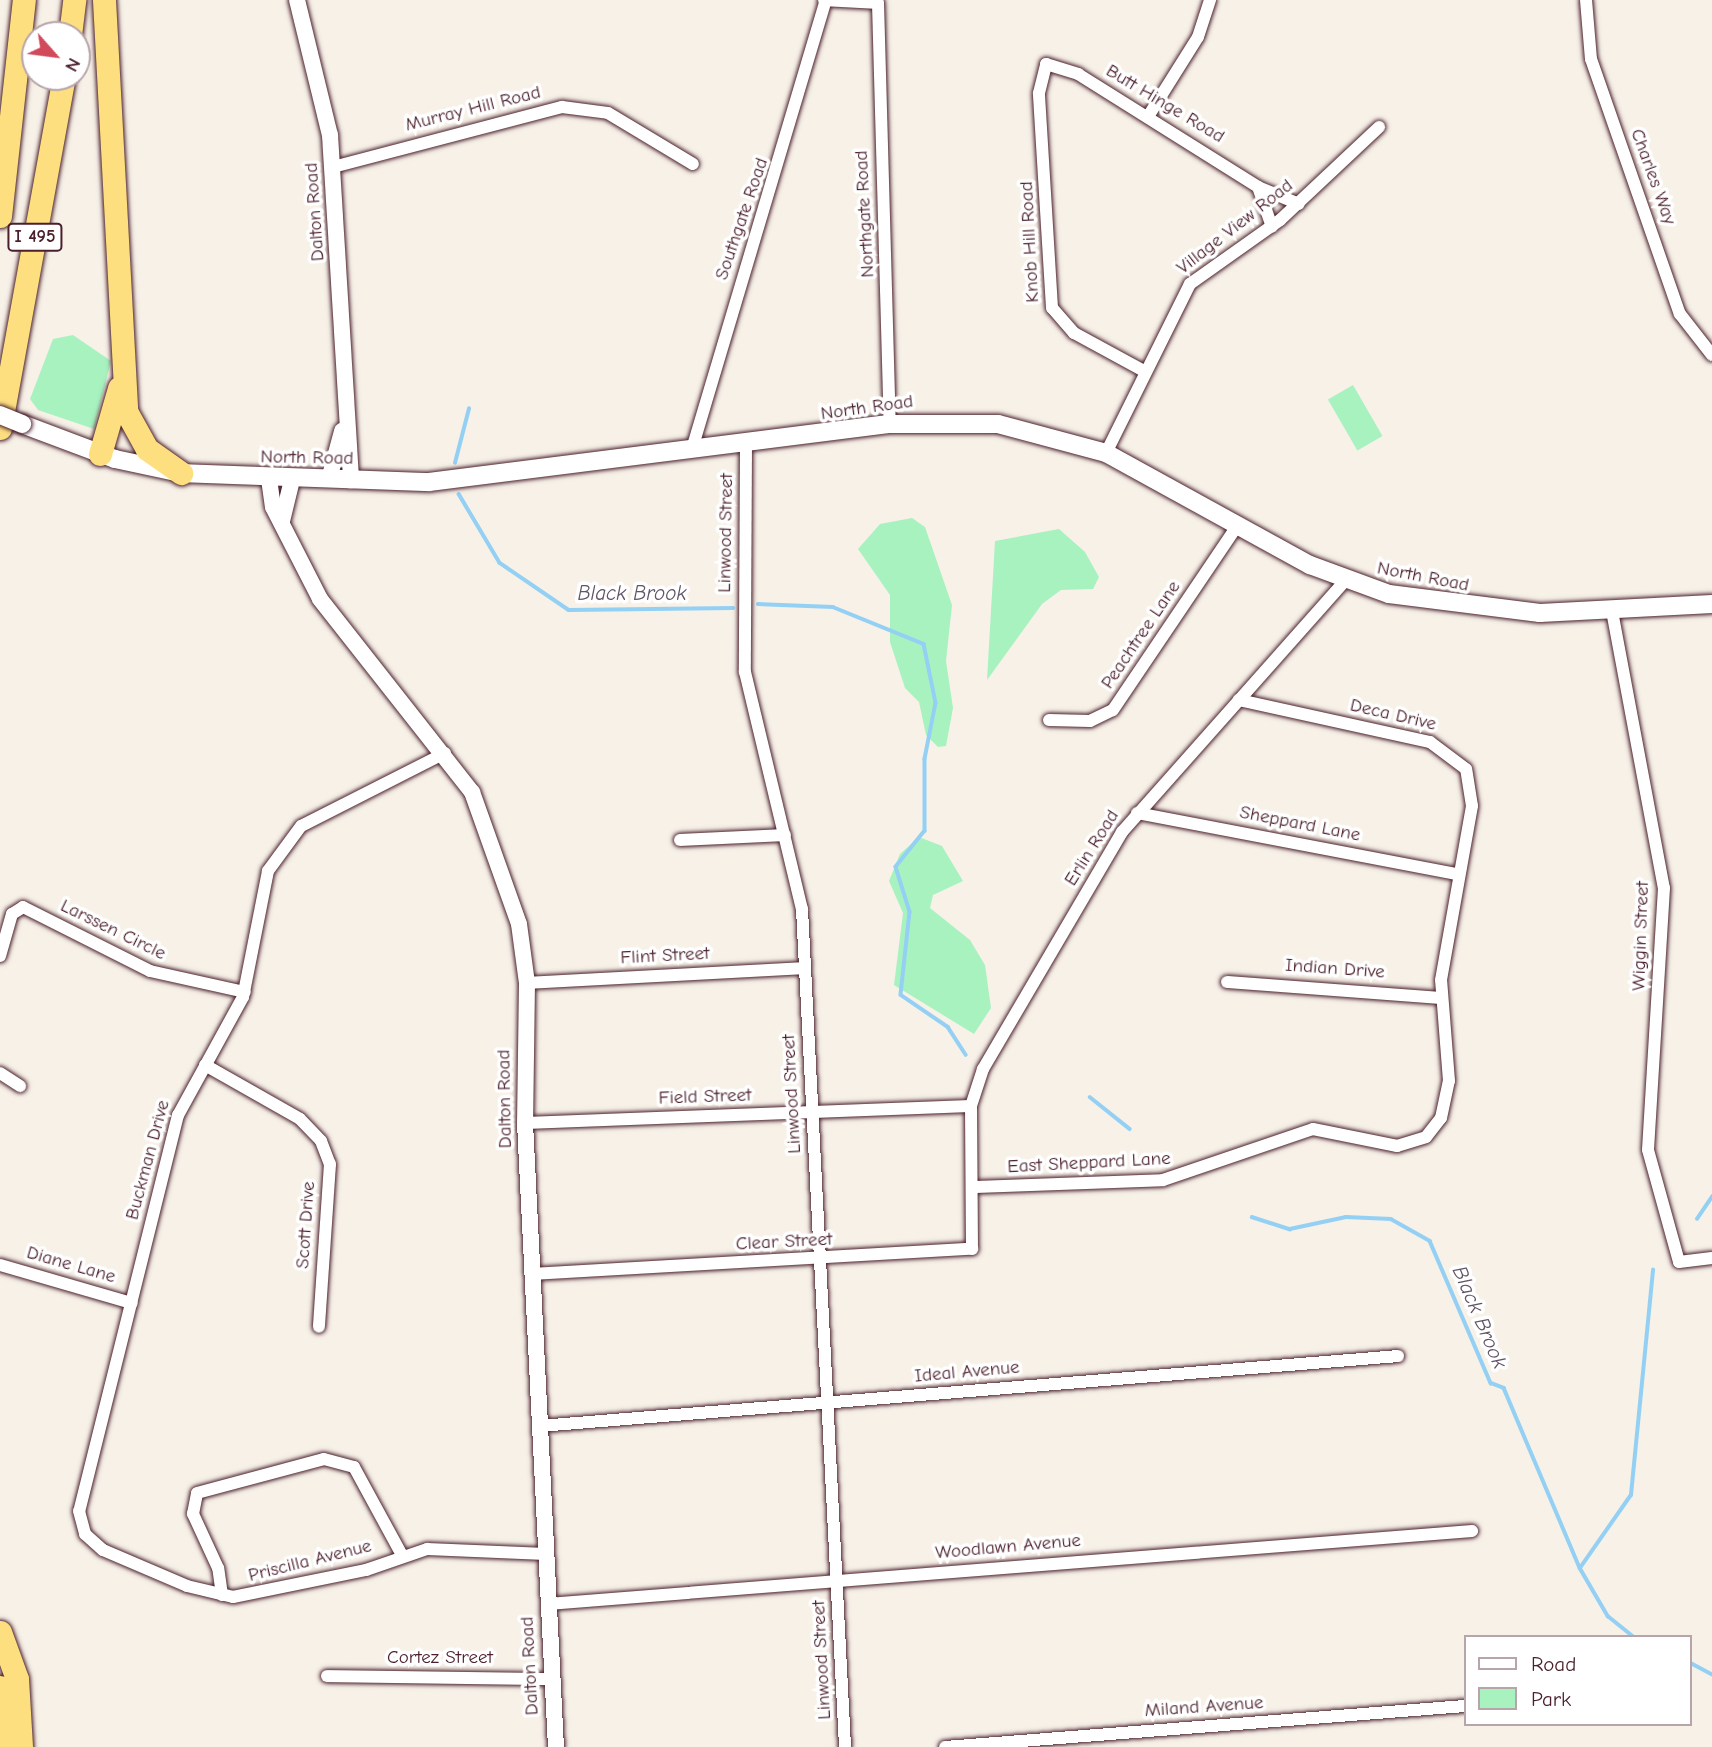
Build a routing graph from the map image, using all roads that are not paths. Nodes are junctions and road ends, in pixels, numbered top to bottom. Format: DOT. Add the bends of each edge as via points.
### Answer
graph roads {
  1 [pos="24,0"];
  2 [pos="74,0"];
  3 [pos="104,0"];
  4 [pos="297,0"];
  5 [pos="825,0"];
  6 [pos="1210,0"];
  7 [pos="1586,0"];
  8 [pos="879,1"];
  9 [pos="72,21"];
  10 [pos="1048,62"];
  11 [pos="62,91"];
  12 [pos="1149,115"];
  13 [pos="1379,127"];
  14 [pos="693,164"];
  15 [pos="333,167"];
  16 [pos="1258,187"];
  17 [pos="1299,204"];
  18 [pos="0,216"];
  19 [pos="1272,227"];
  20 [pos="1712,355"];
  21 [pos="122,368"];
  22 [pos="1144,371"];
  23 [pos="0,415"];
  24 [pos="890,424"];
  25 [pos="344,425"];
  26 [pos="11,426"];
  27 [pos="746,445"];
  28 [pos="692,449"];
  29 [pos="1106,453"];
  30 [pos="100,454"];
  31 [pos="181,473"];
  32 [pos="269,479"];
  33 [pos="330,479"];
  34 [pos="292,480"];
  35 [pos="351,480"];
  36 [pos="282,520"];
  37 [pos="1238,525"];
  38 [pos="1345,581"];
  39 [pos="1712,604"];
  40 [pos="1612,611"];
  41 [pos="1238,700"];
  42 [pos="1049,720"];
  43 [pos="445,752"];
  44 [pos="1137,813"];
  45 [pos="785,835"];
  46 [pos="680,839"];
  47 [pos="1456,874"];
  48 [pos="0,956"];
  49 [pos="805,968"];
  50 [pos="1227,982"];
  51 [pos="527,983"];
  52 [pos="245,992"];
  53 [pos="1441,998"];
  54 [pos="205,1065"];
  55 [pos="0,1073"];
  56 [pos="20,1086"];
  57 [pos="971,1106"];
  58 [pos="812,1112"];
  59 [pos="525,1123"];
  60 [pos="975,1188"];
  61 [pos="1712,1258"];
  62 [pos="820,1259"];
  63 [pos="0,1265"];
  64 [pos="533,1273"];
  65 [pos="132,1303"];
  66 [pos="319,1327"];
  67 [pos="1398,1356"];
  68 [pos="826,1403"];
  69 [pos="540,1426"];
  70 [pos="1472,1531"];
  71 [pos="546,1554"];
  72 [pos="402,1555"];
  73 [pos="837,1579"];
  74 [pos="222,1595"];
  75 [pos="548,1604"];
  76 [pos="0,1632"];
  77 [pos="327,1675"];
  78 [pos="552,1678"];
  79 [pos="0,1687"];
  80 [pos="1464,1706"];
  81 [pos="3,1747"];
  82 [pos="21,1747"];
  83 [pos="556,1747"];
  84 [pos="845,1747"];
  85 [pos="945,1747"];
  1 -- 18 [label="highway, I 495"];
  2 -- 9 [label="highway"];
  3 -- 21 [label="highway"];
  4 -- 15 [label="street, Dalton Road" via="319,72"];
  5 -- 8 [label="street"];
  5 -- 28 [label="street, Southgate Road"];
  6 -- 12 [label="street" via="1198,37"];
  7 -- 20 [label="street, Charles Way" via="1591,59 1680,314"];
  8 -- 24 [label="street, Northgate Road"];
  10 -- 12 [label="street, Butt Hinge Road"];
  10 -- 22 [label="street, Knob Hill Road" via="1039,93 1052,308 1074,333"];
  11 -- 26 [label="highway, I 495"];
  12 -- 16 [label="street, Butt Hinge Road"];
  13 -- 17 [label="street, Village View Road"];
  14 -- 15 [label="street, Murray Hill Road" via="608,113 562,107"];
  15 -- 25 [label="street, Dalton Road"];
  16 -- 17 [label="street, Butt Hinge Road"];
  16 -- 19 [label="street"];
  17 -- 19 [label="street, Village View Road"];
  19 -- 22 [label="street, Village View Road" via="1190,284"];
  21 -- 30 [label="highway"];
  21 -- 31 [label="highway" via="126,411 138,437"];
  22 -- 29 [label="street, Village View Road"];
  23 -- 26 [label="main road, North Road, bridge"];
  24 -- 27 [label="main road, North Road"];
  24 -- 29 [label="main road, North Road" via="998,424"];
  25 -- 33 [label="street, Dalton Road"];
  25 -- 35 [label="street, Dalton Road"];
  26 -- 30 [label="main road, North Road"];
  27 -- 28 [label="main road, North Road"];
  27 -- 45 [label="street, Linwood Street" via="745,672"];
  28 -- 35 [label="main road, North Road" via="478,478"];
  29 -- 37 [label="main road, North Road"];
  30 -- 31 [label="main road, North Road"];
  31 -- 32 [label="main road, North Road"];
  32 -- 34 [label="main road, North Road"];
  32 -- 36 [label="street, Dalton Road"];
  33 -- 34 [label="main road, North Road"];
  33 -- 35 [label="main road, North Road"];
  34 -- 36 [label="street"];
  36 -- 43 [label="street, Dalton Road" via="320,599"];
  37 -- 38 [label="main road, North Road"];
  37 -- 42 [label="street, Peachtree Lane" via="1113,710 1090,721"];
  38 -- 40 [label="main road, North Road" via="1464,608"];
  38 -- 41 [label="street, Erlin Road"];
  39 -- 40 [label="main road, North Road"];
  40 -- 61 [label="street, Wiggin Street" via="1663,881 1648,1138 1679,1262"];
  41 -- 44 [label="street, Erlin Road"];
  41 -- 47 [label="street, Deca Drive" via="1430,742 1454,754 1473,796"];
  43 -- 51 [label="street, Dalton Road" via="489,828 519,924"];
  43 -- 52 [label="street, Buckman Drive" via="314,818 290,837 264,881"];
  44 -- 47 [label="street, Sheppard Lane"];
  44 -- 57 [label="street, Erlin Road" via="986,1062"];
  45 -- 46 [label="street"];
  45 -- 49 [label="street, Linwood Street" via="799,891"];
  47 -- 53 [label="street, East Sheppard Lane"];
  48 -- 52 [label="street, Larssen Circle" via="10,916 23,907 150,971"];
  49 -- 51 [label="street, Flint Street"];
  49 -- 58 [label="street, Linwood Street"];
  50 -- 53 [label="street, Indian Drive"];
  51 -- 59 [label="street, Dalton Road"];
  52 -- 54 [label="street, Buckman Drive"];
  53 -- 60 [label="street, East Sheppard Lane" via="1448,1094 1441,1118 1418,1142 1386,1146 1313,1129 1163,1180"];
  54 -- 65 [label="street, Buckman Drive" via="178,1115"];
  54 -- 66 [label="street, Scott Drive" via="300,1119 321,1141 330,1164"];
  55 -- 56 [label="street"];
  57 -- 58 [label="street, Field Street"];
  57 -- 60 [label="street, Erlin Road"];
  58 -- 59 [label="street, Field Street"];
  58 -- 62 [label="street, Linwood Street"];
  59 -- 64 [label="street, Dalton Road"];
  60 -- 62 [label="street, Clear Street" via="977,1239 968,1252"];
  62 -- 64 [label="street, Clear Street"];
  62 -- 68 [label="street, Linwood Street"];
  63 -- 65 [label="street, Diane Lane"];
  64 -- 69 [label="street, Dalton Road"];
  65 -- 74 [label="street, Buckman Drive" via="82,1490 83,1530 119,1558"];
  67 -- 68 [label="street, Ideal Avenue"];
  68 -- 69 [label="street, Ideal Avenue"];
  68 -- 73 [label="street, Linwood Street"];
  69 -- 71 [label="street, Dalton Road"];
  70 -- 73 [label="street, Woodlawn Avenue"];
  71 -- 72 [label="street, Priscilla Avenue" via="427,1549"];
  71 -- 75 [label="street, Dalton Road"];
  72 -- 74 [label="street, Priscilla Avenue" via="260,1596"];
  72 -- 74 [label="street, Priscilla Avenue" via="354,1467 324,1459 197,1493 193,1514 218,1568"];
  73 -- 75 [label="street, Woodlawn Avenue"];
  73 -- 84 [label="street, Linwood Street"];
  75 -- 78 [label="street, Dalton Road"];
  76 -- 82 [label="highway" via="17,1679"];
  77 -- 78 [label="street, Cortez Street"];
  78 -- 83 [label="street, Dalton Road"];
  79 -- 81 [label="highway"];
  80 -- 85 [label="street, Miland Avenue"];
}
